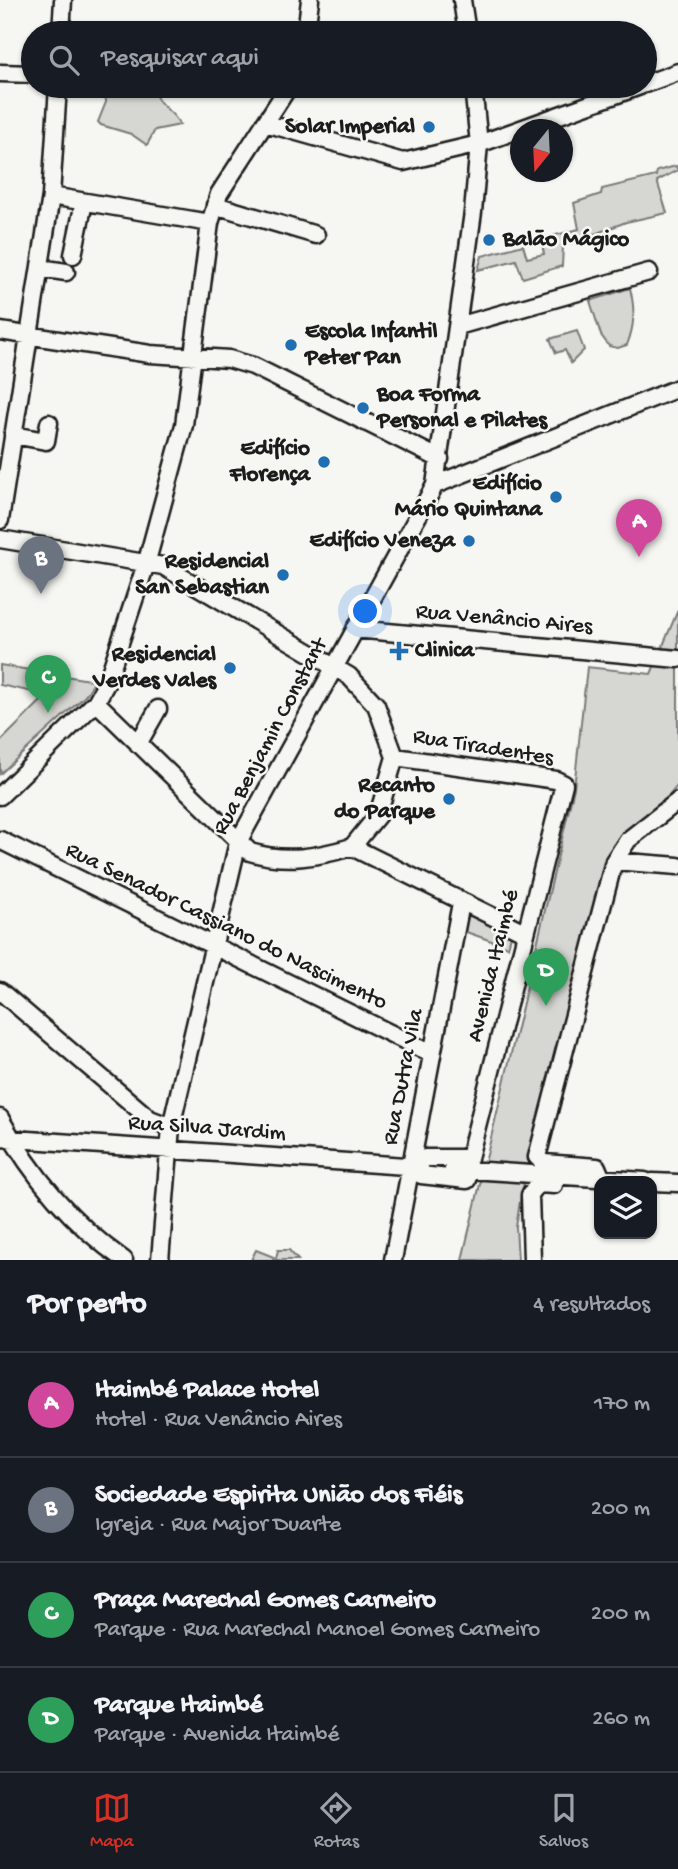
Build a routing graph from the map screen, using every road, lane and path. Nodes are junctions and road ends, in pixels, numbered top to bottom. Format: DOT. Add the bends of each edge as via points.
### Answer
graph roads {
  1 [pos="63,0"];
  2 [pos="310,0"];
  3 [pos="462,0"];
  4 [pos="62,21"];
  5 [pos="307,21"];
  6 [pos="465,21"];
  7 [pos="678,72"];
  8 [pos="0,73"];
  9 [pos="21,74"];
  10 [pos="657,80"];
  11 [pos="57,98"];
  12 [pos="281,98"];
  13 [pos="474,98"];
  14 [pos="607,98"];
  15 [pos="265,123"];
  16 [pos="479,144"];
  17 [pos="51,196"];
  18 [pos="84,202"];
  19 [pos="215,205"];
  20 [pos="210,223"];
  21 [pos="316,235"];
  22 [pos="74,255"];
  23 [pos="40,268"];
  24 [pos="66,272"];
  25 [pos="649,272"];
  26 [pos="458,326"];
  27 [pos="0,331"];
  28 [pos="29,336"];
  29 [pos="192,357"];
  30 [pos="678,388"];
  31 [pos="49,423"];
  32 [pos="13,435"];
  33 [pos="440,459"];
  34 [pos="435,485"];
  35 [pos="0,520"];
  36 [pos="0,539"];
  37 [pos="147,561"];
  38 [pos="355,629"];
  39 [pos="678,659"];
  40 [pos="334,667"];
  41 [pos="96,702"];
  42 [pos="158,709"];
  43 [pos="138,744"];
  44 [pos="395,757"];
  45 [pos="564,784"];
  46 [pos="0,796"];
  47 [pos="678,801"];
  48 [pos="0,840"];
  49 [pos="237,842"];
  50 [pos="352,847"];
  51 [pos="614,861"];
  52 [pos="678,866"];
  53 [pos="461,903"];
  54 [pos="518,929"];
  55 [pos="213,947"];
  56 [pos="0,991"];
  57 [pos="432,1054"];
  58 [pos="0,1118"];
  59 [pos="170,1127"];
  60 [pos="6,1138"];
  61 [pos="167,1149"];
  62 [pos="468,1158"];
  63 [pos="411,1166"];
  64 [pos="601,1176"];
  65 [pos="594,1178"];
  66 [pos="467,1180"];
  67 [pos="657,1182"];
  68 [pos="594,1183"];
  69 [pos="678,1183"];
  70 [pos="124,1260"];
  71 [pos="160,1260"];
  72 [pos="393,1260"];
  73 [pos="532,1260"];
  1 -- 4 [label="street"];
  2 -- 5 [label="street"];
  3 -- 6 [label="street"];
  7 -- 10 [label="street"];
  8 -- 9 [label="street"];
  11 -- 17 [label="street"];
  12 -- 15 [label="street"];
  13 -- 16 [label="street, Rua Benjamin Constant"];
  14 -- 16 [label="street"];
  15 -- 16 [label="street" via="403,162"];
  15 -- 19 [label="street"];
  16 -- 26 [label="street, Rua Benjamin Constant"];
  17 -- 18 [label="street"];
  17 -- 23 [label="street"];
  18 -- 20 [label="street"];
  18 -- 22 [label="street"];
  19 -- 20 [label="street"];
  19 -- 21 [label="street"];
  20 -- 29 [label="street"];
  23 -- 24 [label="street"];
  23 -- 28 [label="street"];
  25 -- 26 [label="street"];
  26 -- 33 [label="street, Rua Benjamin Constant"];
  27 -- 28 [label="street"];
  28 -- 29 [label="street"];
  28 -- 32 [label="street"];
  29 -- 33 [label="street" via="253,366"];
  29 -- 37 [label="street" via="184,425"];
  30 -- 34 [label="street"];
  31 -- 32 [label="street" via="46,441"];
  32 -- 35 [label="street"];
  33 -- 34 [label="street, Rua Benjamin Constant"];
  34 -- 38 [label="street, Rua Benjamin Constant"];
  36 -- 37 [label="street"];
  37 -- 40 [label="street" via="163,566"];
  37 -- 41 [label="street" via="107,682"];
  38 -- 39 [label="street, Rua Venâncio Aires"];
  38 -- 40 [label="street, Rua Benjamin Constant"];
  40 -- 44 [label="street" via="376,705"];
  40 -- 49 [label="street, Rua Benjamin Constant"];
  41 -- 43 [label="street"];
  41 -- 46 [label="street"];
  42 -- 43 [label="street"];
  43 -- 49 [label="street"];
  44 -- 45 [label="street, Rua Tiradentes"];
  44 -- 50 [label="street" via="378,815"];
  45 -- 62 [label="street, Avenida Itaimbé"];
  47 -- 51 [label="street" via="628,840"];
  48 -- 55 [label="street, Rua Senador Cassiano do Nascimento"];
  49 -- 50 [label="street" via="250,852 284,860"];
  49 -- 55 [label="street, Rua Benjamin Constant"];
  50 -- 53 [label="street"];
  51 -- 52 [label="street"];
  51 -- 64 [label="street" via="538,1160 597,1167"];
  53 -- 54 [label="street"];
  53 -- 57 [label="street, Rua Dutra Vila"];
  55 -- 57 [label="street, Rua Senador Cassiano do Nascimento"];
  55 -- 59 [label="street, Rua Benjamin Constant"];
  56 -- 59 [label="street" via="150,1119"];
  57 -- 63 [label="street, Rua Dutra Vila"];
  58 -- 60 [label="street"];
  59 -- 61 [label="street, Rua Benjamin Constant"];
  60 -- 61 [label="street, Rua Silva Jardim"];
  60 -- 70 [label="street" via="76,1222"];
  61 -- 63 [label="street, Rua Silva Jardim"];
  61 -- 71 [label="street, Rua Benjamin Constant"];
  62 -- 63 [label="street, Rua Silva Jardim" via="425,1158"];
  63 -- 65 [label="street, Rua Silva Jardim"];
  63 -- 66 [label="street, Rua Silva Jardim" via="421,1175"];
  63 -- 72 [label="street, Rua Dutra Vila"];
  67 -- 69 [label="street"];
  68 -- 73 [label="street" via="533,1186"];
}
